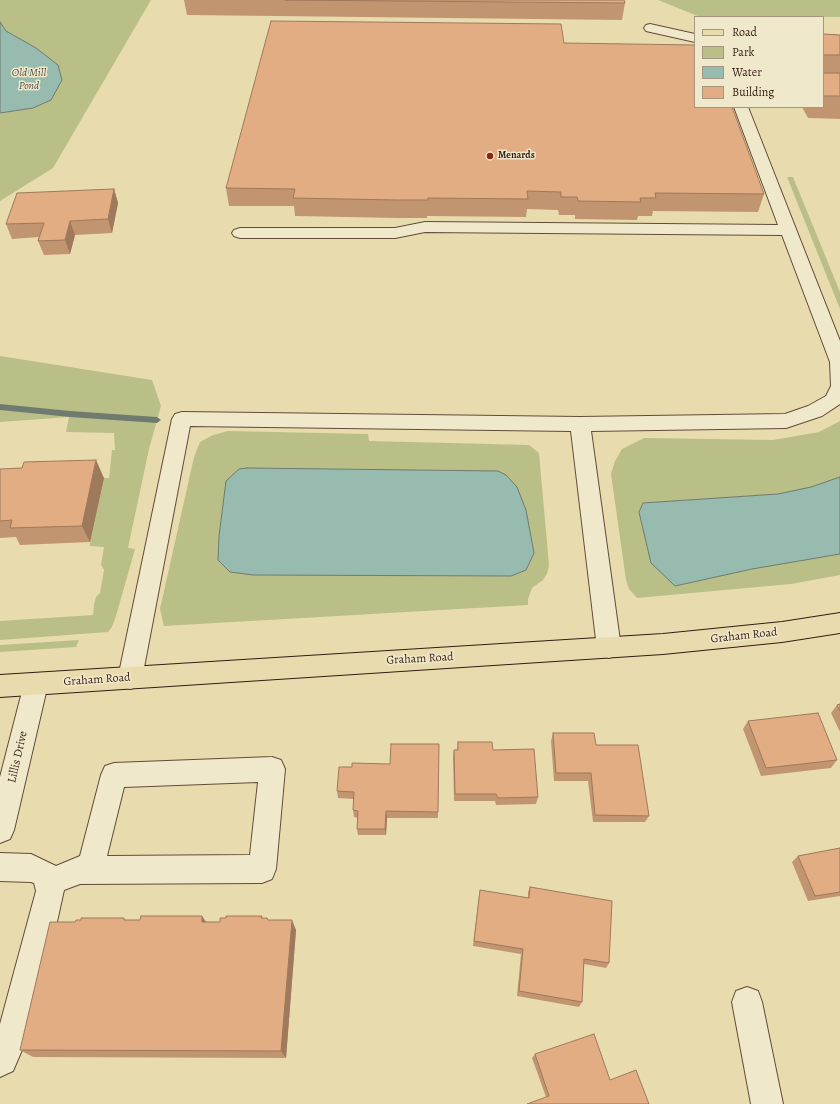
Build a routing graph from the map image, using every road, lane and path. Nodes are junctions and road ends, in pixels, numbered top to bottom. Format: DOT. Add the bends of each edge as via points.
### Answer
graph roads {
  1 [pos="650,28"];
  2 [pos="694,38"];
  3 [pos="741,108"];
  4 [pos="788,230"];
  5 [pos="240,233"];
  6 [pos="580,424"];
  7 [pos="840,623"];
  8 [pos="609,648"];
  9 [pos="130,678"];
  10 [pos="36,684"];
  11 [pos="0,686"];
  12 [pos="0,830"];
  13 [pos="0,867"];
  14 [pos="90,870"];
  15 [pos="48,883"];
  16 [pos="747,1002"];
  17 [pos="0,1061"];
  18 [pos="767,1104"];
  1 -- 2 [label="street"];
  3 -- 4 [label="street"];
  4 -- 5 [label="street" via="425,227 395,233"];
  4 -- 6 [label="street" via="839,362 840,386 833,400 815,411 786,420"];
  6 -- 8 [label="street"];
  6 -- 9 [label="street" via="182,419"];
  7 -- 8 [label="main road, Graham Road" via="757,635"];
  8 -- 9 [label="main road, Graham Road"];
  9 -- 10 [label="main road, Graham Road"];
  10 -- 11 [label="main road, Graham Road"];
  10 -- 12 [label="street, Lillis Drive"];
  13 -- 15 [label="street" via="31,868 46,874"];
  14 -- 14 [label="street" via="262,869 272,769 114,775"];
  14 -- 15 [label="street" via="80,870"];
  15 -- 17 [label="street" via="50,891 36,949 10,1043"];
  16 -- 18 [label="street"];
}
